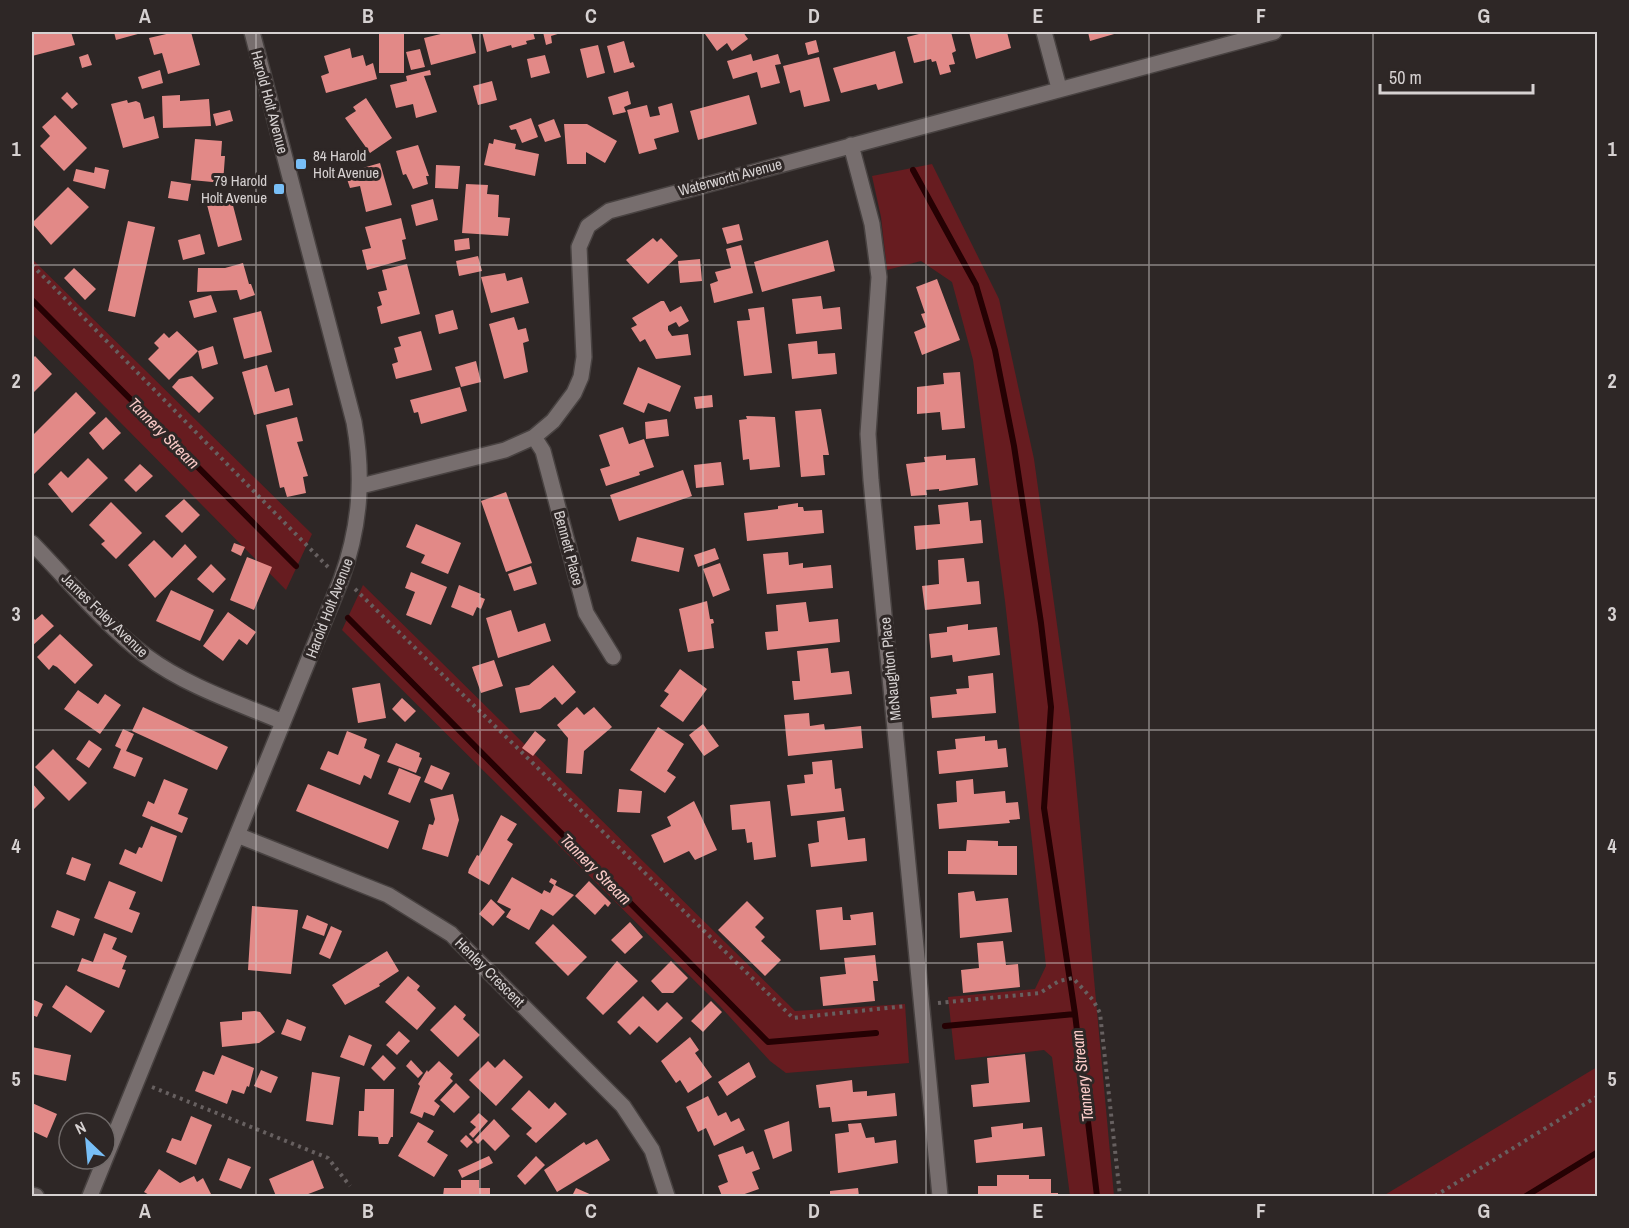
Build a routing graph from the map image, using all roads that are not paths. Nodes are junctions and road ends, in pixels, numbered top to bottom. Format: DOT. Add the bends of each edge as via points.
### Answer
graph roads {
  1 [pos="252,32"];
  2 [pos="1044,32"];
  3 [pos="1274,32"];
  4 [pos="1059,88"];
  5 [pos="851,145"];
  6 [pos="534,437"];
  7 [pos="361,486"];
  8 [pos="32,543"];
  9 [pos="613,657"];
  10 [pos="284,722"];
  11 [pos="237,835"];
  12 [pos="117,1130"];
  13 [pos="100,1171"];
  14 [pos="32,1195"];
  15 [pos="36,1197"];
  16 [pos="90,1197"];
  17 [pos="667,1197"];
  18 [pos="940,1197"];
  1 -- 7 [label="street, Harold Holt Avenue" via="354,422"];
  2 -- 4 [label="street"];
  3 -- 4 [label="street, Waterworth Avenue"];
  4 -- 5 [label="street, Waterworth Avenue"];
  5 -- 6 [label="street, Waterworth Avenue" via="609,210 588,226 578,259 584,334 580,377 564,408"];
  5 -- 18 [label="street, McNaughton Place" via="872,224 879,277 868,434 871,480"];
  6 -- 7 [label="street, Waterworth Avenue" via="489,454"];
  6 -- 9 [label="street, Bennett Place" via="543,451 586,613"];
  7 -- 10 [label="street, Harold Holt Avenue" via="356,532 341,580"];
  8 -- 10 [label="street, James Foley Avenue" via="147,657 196,684"];
  10 -- 11 [label="street, Harold Holt Avenue"];
  11 -- 12 [label="street, Harold Holt Avenue"];
  11 -- 17 [label="street, Henley Crescent" via="388,895 451,934 623,1106 652,1150"];
  13 -- 16 [label="street, Harold Holt Avenue"];
  14 -- 15 [label="street"];
}
